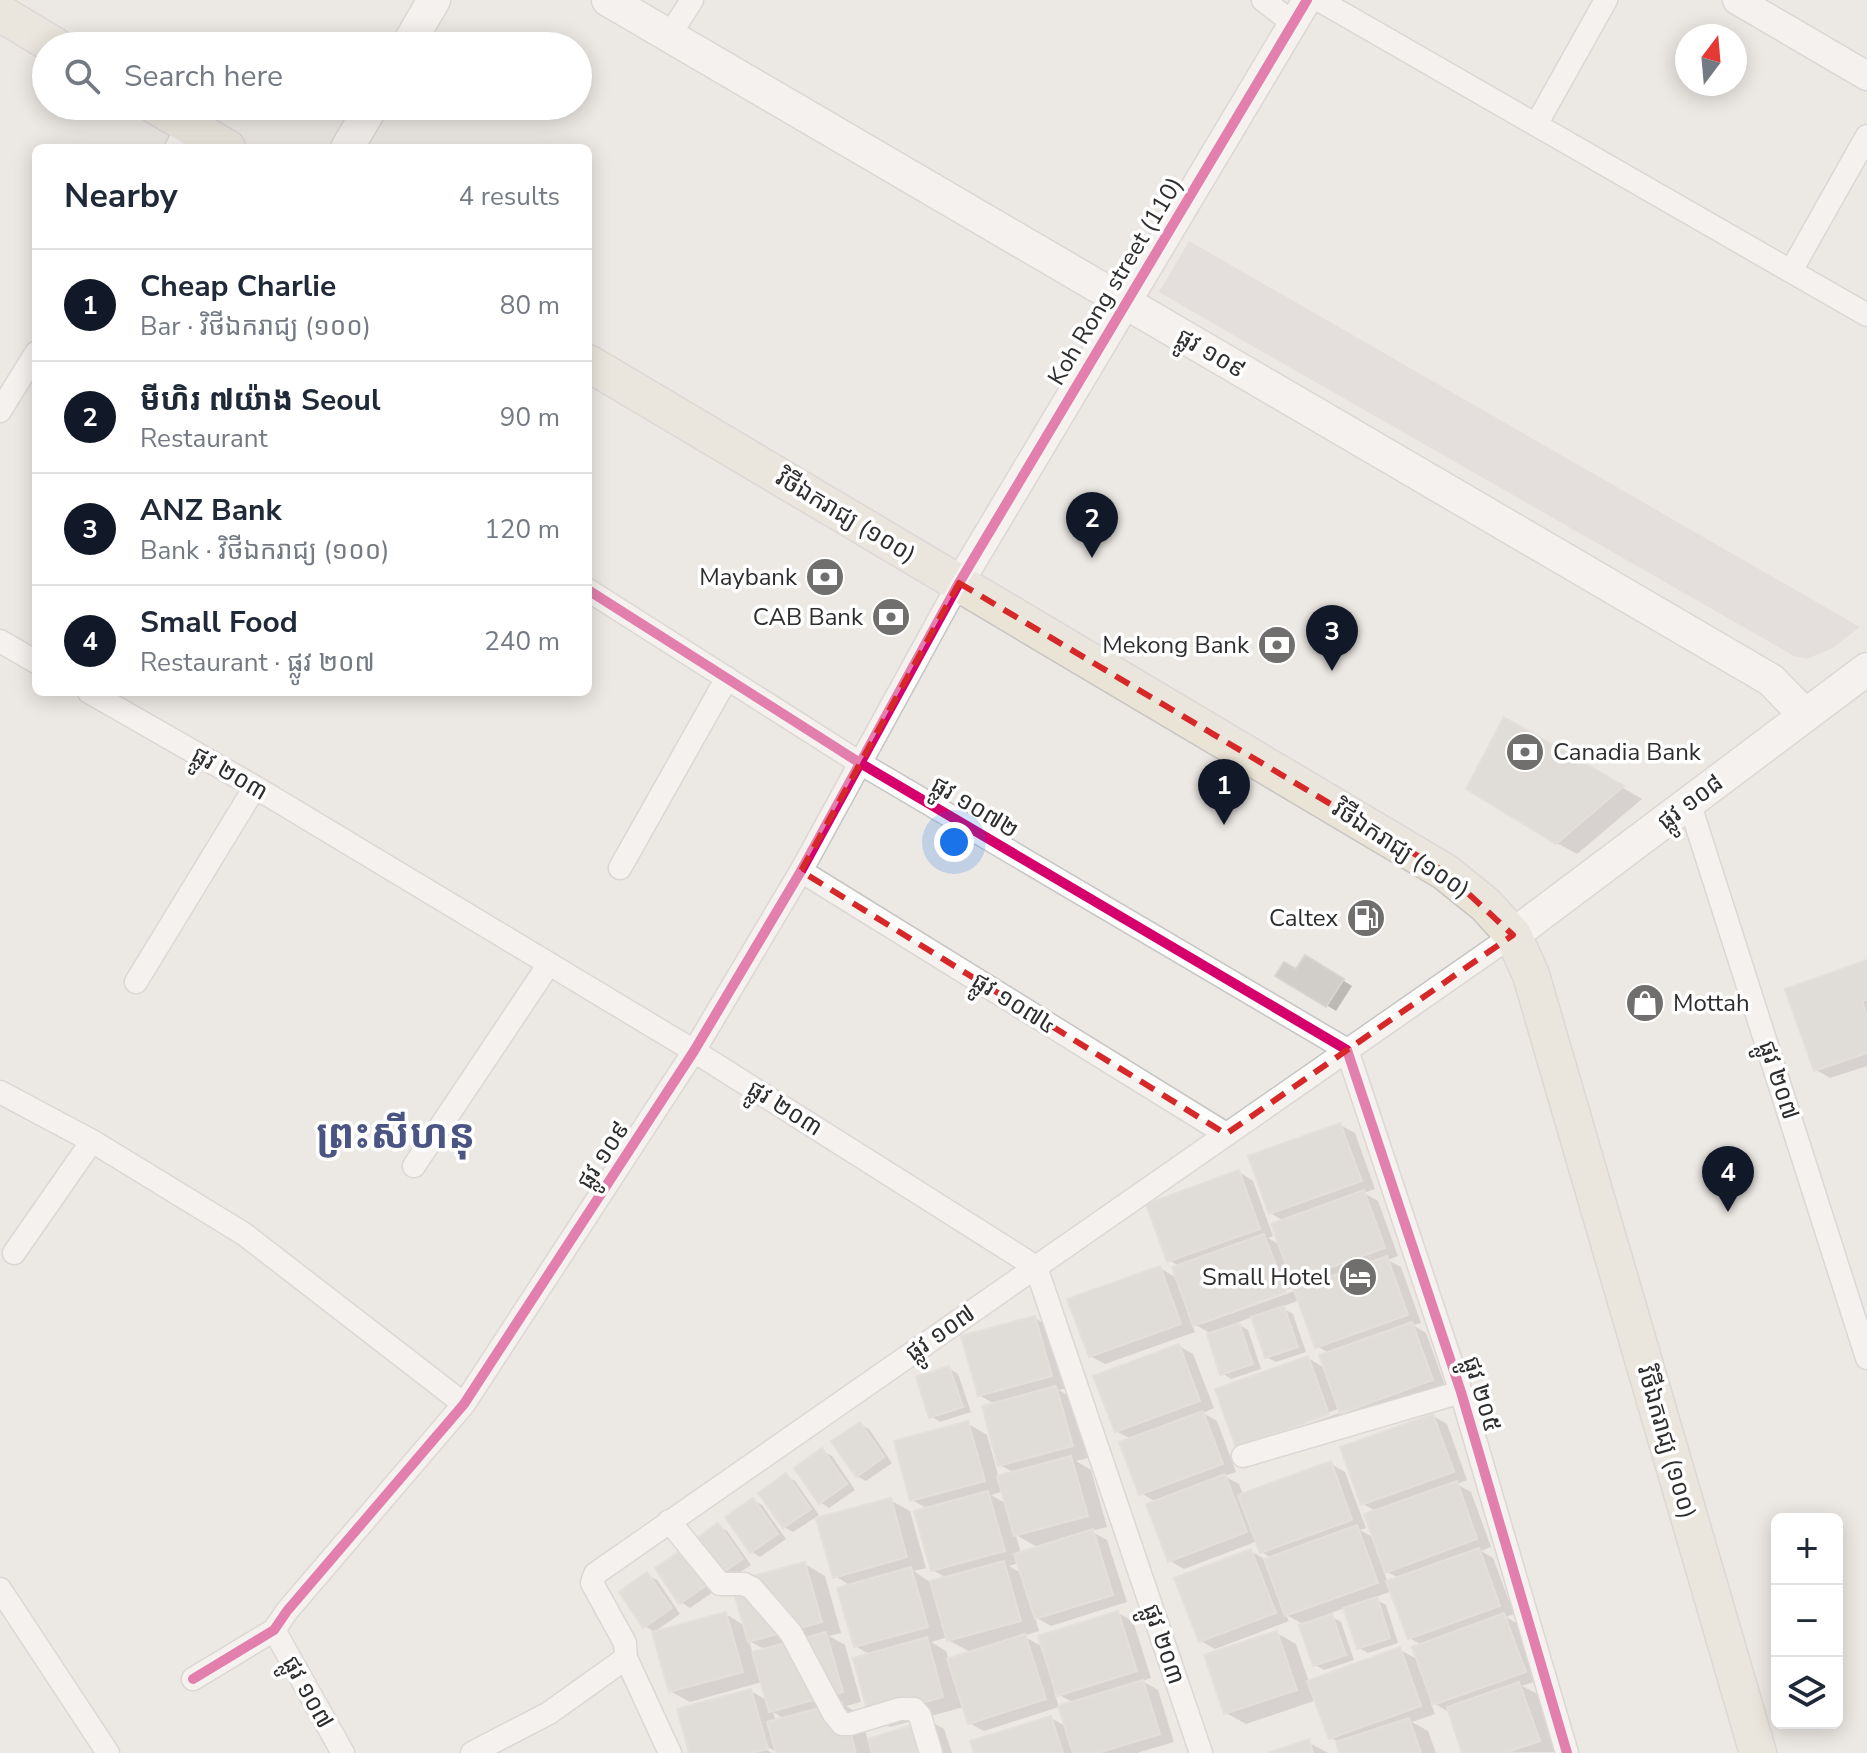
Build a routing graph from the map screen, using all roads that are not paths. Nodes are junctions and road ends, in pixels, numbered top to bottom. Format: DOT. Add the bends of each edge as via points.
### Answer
graph roads {
  1 [pos="434,0"];
  2 [pos="608,0"];
  3 [pos="692,0"];
  4 [pos="1263,0"];
  5 [pos="1319,0"];
  6 [pos="1606,0"];
  7 [pos="1737,0"];
  8 [pos="1300,12"];
  9 [pos="0,13"];
  10 [pos="32,32"];
  11 [pos="415,32"];
  12 [pos="669,36"];
  13 [pos="1867,76"];
  14 [pos="168,120"];
  15 [pos="364,120"];
  16 [pos="1536,125"];
  17 [pos="1867,136"];
  18 [pos="182,137"];
  19 [pos="211,144"];
  20 [pos="349,144"];
  21 [pos="1791,271"];
  22 [pos="1126,303"];
  23 [pos="1867,315"];
  24 [pos="32,359"];
  25 [pos="592,365"];
  26 [pos="0,411"];
  27 [pos="959,583"];
  28 [pos="592,593"];
  29 [pos="0,641"];
  30 [pos="32,660"];
  31 [pos="1867,669"];
  32 [pos="727,678"];
  33 [pos="96,696"];
  34 [pos="1805,715"];
  35 [pos="860,763"];
  36 [pos="255,787"];
  37 [pos="1689,802"];
  38 [pos="620,868"];
  39 [pos="801,871"];
  40 [pos="1513,935"];
  41 [pos="549,964"];
  42 [pos="136,982"];
  43 [pos="1347,1050"];
  44 [pos="694,1051"];
  45 [pos="0,1092"];
  46 [pos="1226,1134"];
  47 [pos="92,1141"];
  48 [pos="414,1166"];
  49 [pos="14,1253"];
  50 [pos="1036,1267"];
  51 [pos="1858,1297"];
  52 [pos="1867,1358"];
  53 [pos="1461,1392"];
  54 [pos="464,1404"];
  55 [pos="1243,1456"];
  56 [pos="669,1521"];
  57 [pos="0,1589"];
  58 [pos="274,1630"];
  59 [pos="626,1658"];
  60 [pos="193,1679"];
  61 [pos="108,1753"];
  62 [pos="343,1753"];
  63 [pos="472,1753"];
  64 [pos="670,1753"];
  65 [pos="931,1753"];
  66 [pos="1201,1753"];
  67 [pos="1567,1753"];
  68 [pos="1758,1753"];
  1 -- 11 [label="main road"];
  2 -- 12 [label="main road, ផ្លូវ ១០៩"];
  3 -- 12 [label="street"];
  4 -- 8 [label="street"];
  5 -- 16 [label="street"];
  6 -- 16 [label="street"];
  7 -- 13 [label="street"];
  8 -- 22 [label="street, Koh Rong street (110)"];
  9 -- 10 [label="main road"];
  12 -- 22 [label="main road, ផ្លូវ ១០៩"];
  14 -- 18 [label="main road"];
  15 -- 20 [label="main road"];
  16 -- 21 [label="street"];
  17 -- 21 [label="street"];
  18 -- 19 [label="main road"];
  21 -- 23 [label="street"];
  22 -- 27 [label="street, Koh Rong street (110)"];
  22 -- 34 [label="main road, ផ្លូវ ១០៩" via="1771,680"];
  24 -- 26 [label="street"];
  25 -- 27 [label="main road, វិថីឯករាជ្យ (១០០)"];
  27 -- 35 [label="street, ផ្លូវ ១០៩"];
  27 -- 40 [label="main road, វិថីឯករាជ្យ (១០០)" via="1445,872"];
  28 -- 32 [label="street, ផ្លូវ ១០៧២"];
  29 -- 30 [label="street"];
  31 -- 34 [label="main road, ផ្លូវ ១០៨"];
  32 -- 35 [label="street, ផ្លូវ ១០៧២"];
  32 -- 38 [label="street"];
  33 -- 36 [label="street, ផ្លូវ ២០៣"];
  34 -- 37 [label="main road, ផ្លូវ ១០៨"];
  35 -- 39 [label="street, ផ្លូវ ១០៩"];
  35 -- 43 [label="street, ផ្លូវ ១០៧២"];
  36 -- 41 [label="street, ផ្លូវ ២០៣"];
  36 -- 42 [label="street"];
  37 -- 40 [label="main road, ផ្លូវ ១០៨"];
  37 -- 51 [label="street, ផ្លូវ ២០៧"];
  39 -- 44 [label="street, ផ្លូវ ១០៩"];
  39 -- 46 [label="street, ផ្លូវ ១០៧៤"];
  40 -- 43 [label="street, ផ្លូវ ១០៧"];
  40 -- 68 [label="main road, វិថីឯករាជ្យ (១០០)" via="1531,975"];
  41 -- 44 [label="street, ផ្លូវ ២០៣"];
  41 -- 48 [label="street"];
  43 -- 46 [label="street, ផ្លូវ ១០៧"];
  43 -- 53 [label="street, ផ្លូវ ២០៥"];
  44 -- 50 [label="street, ផ្លូវ ២០៣"];
  44 -- 54 [label="street, ផ្លូវ ១០៩"];
  45 -- 47 [label="street"];
  46 -- 50 [label="street, ផ្លូវ ១០៧"];
  47 -- 49 [label="street"];
  47 -- 54 [label="street" via="244,1234"];
  50 -- 56 [label="street, ផ្លូវ ១០៧"];
  50 -- 66 [label="street, ផ្លូវ ២០៣"];
  51 -- 52 [label="street, ផ្លូវ ២០៧"];
  53 -- 55 [label="street"];
  53 -- 67 [label="street, ផ្លូវ ២០៥"];
  54 -- 58 [label="street, ផ្លូវ ១០៩"];
  56 -- 59 [label="street, ផ្លូវ ១០៧" via="592,1578 625,1643"];
  56 -- 65 [label="street" via="720,1584 752,1588 791,1633 842,1724 914,1709"];
  57 -- 61 [label="street"];
  58 -- 60 [label="street, ផ្លូវ ១០៩"];
  58 -- 62 [label="street, ផ្លូវ ១០៧"];
  59 -- 63 [label="street" via="549,1713"];
  59 -- 64 [label="street"];
}
